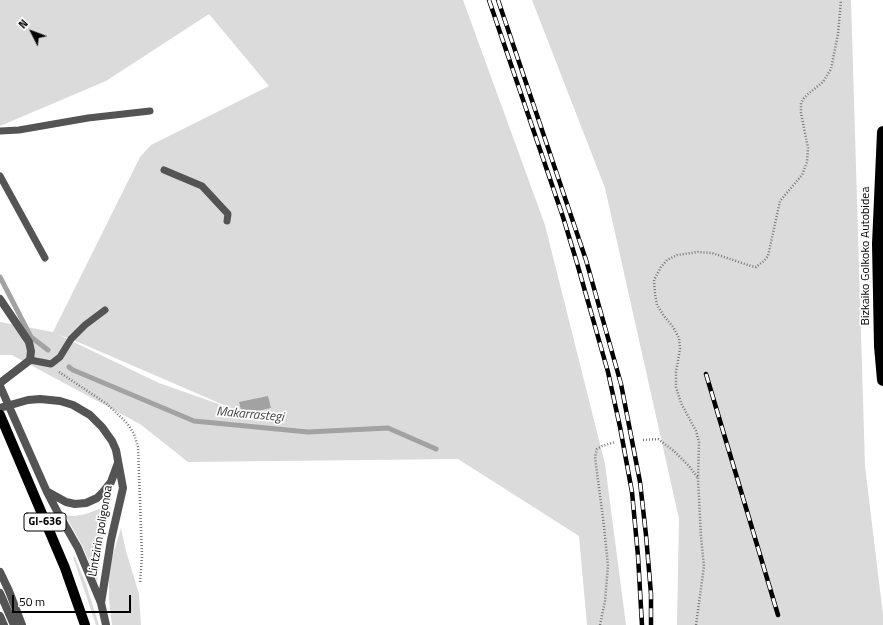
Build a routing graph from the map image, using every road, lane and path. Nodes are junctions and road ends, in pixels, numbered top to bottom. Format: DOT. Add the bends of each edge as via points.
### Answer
graph roads {
  1 [pos="841,0"];
  2 [pos="150,111"];
  3 [pos="0,132"];
  4 [pos="883,132"];
  5 [pos="164,170"];
  6 [pos="0,176"];
  7 [pos="228,221"];
  8 [pos="45,258"];
  9 [pos="0,299"];
  10 [pos="105,310"];
  11 [pos="30,360"];
  12 [pos="883,380"];
  13 [pos="0,384"];
  14 [pos="0,408"];
  15 [pos="0,415"];
  16 [pos="643,440"];
  17 [pos="615,442"];
  18 [pos="118,462"];
  19 [pos="698,478"];
  20 [pos="48,492"];
  21 [pos="0,572"];
  22 [pos="0,593"];
  23 [pos="101,603"];
  24 [pos="14,625"];
  25 [pos="22,625"];
  26 [pos="85,625"];
  27 [pos="106,625"];
  28 [pos="600,625"];
  29 [pos="696,625"];
  1 -- 19 [label="path" via="831,69 823,82 804,98 800,108 808,148 807,162 802,175 780,201 768,256 764,262 756,267 712,252 677,255 667,260 654,280 657,305 679,338 676,388 698,437"];
  2 -- 3 [label="lane"];
  4 -- 12 [label="highway, Bizkaiko Golkoko Autobidea" via="878,244"];
  5 -- 7 [label="lane" via="202,186 228,214"];
  6 -- 8 [label="lane"];
  9 -- 11 [label="street" via="29,342"];
  10 -- 11 [label="lane" via="85,325 60,357 51,364"];
  11 -- 13 [label="street"];
  13 -- 20 [label="street"];
  14 -- 18 [label="street, Lintzirin poligonoa" via="40,399 73,405 90,415 102,427 112,441"];
  15 -- 26 [label="main road, GI-636" via="65,568"];
  16 -- 19 [label="path" via="658,439 674,451"];
  17 -- 28 [label="path" via="597,449 595,457 608,566"];
  18 -- 20 [label="street, Lintzirin poligonoa" via="111,482 97,498 86,503 66,502"];
  18 -- 23 [label="street, Lintzirin poligonoa" via="123,488 111,540"];
  19 -- 29 [label="path" via="704,566"];
  20 -- 23 [label="street, Lintzirin poligonoa" via="78,548"];
  21 -- 25 [label="street"];
  22 -- 24 [label="street"];
  23 -- 27 [label="street, Lintzirin poligonoa"];
}
